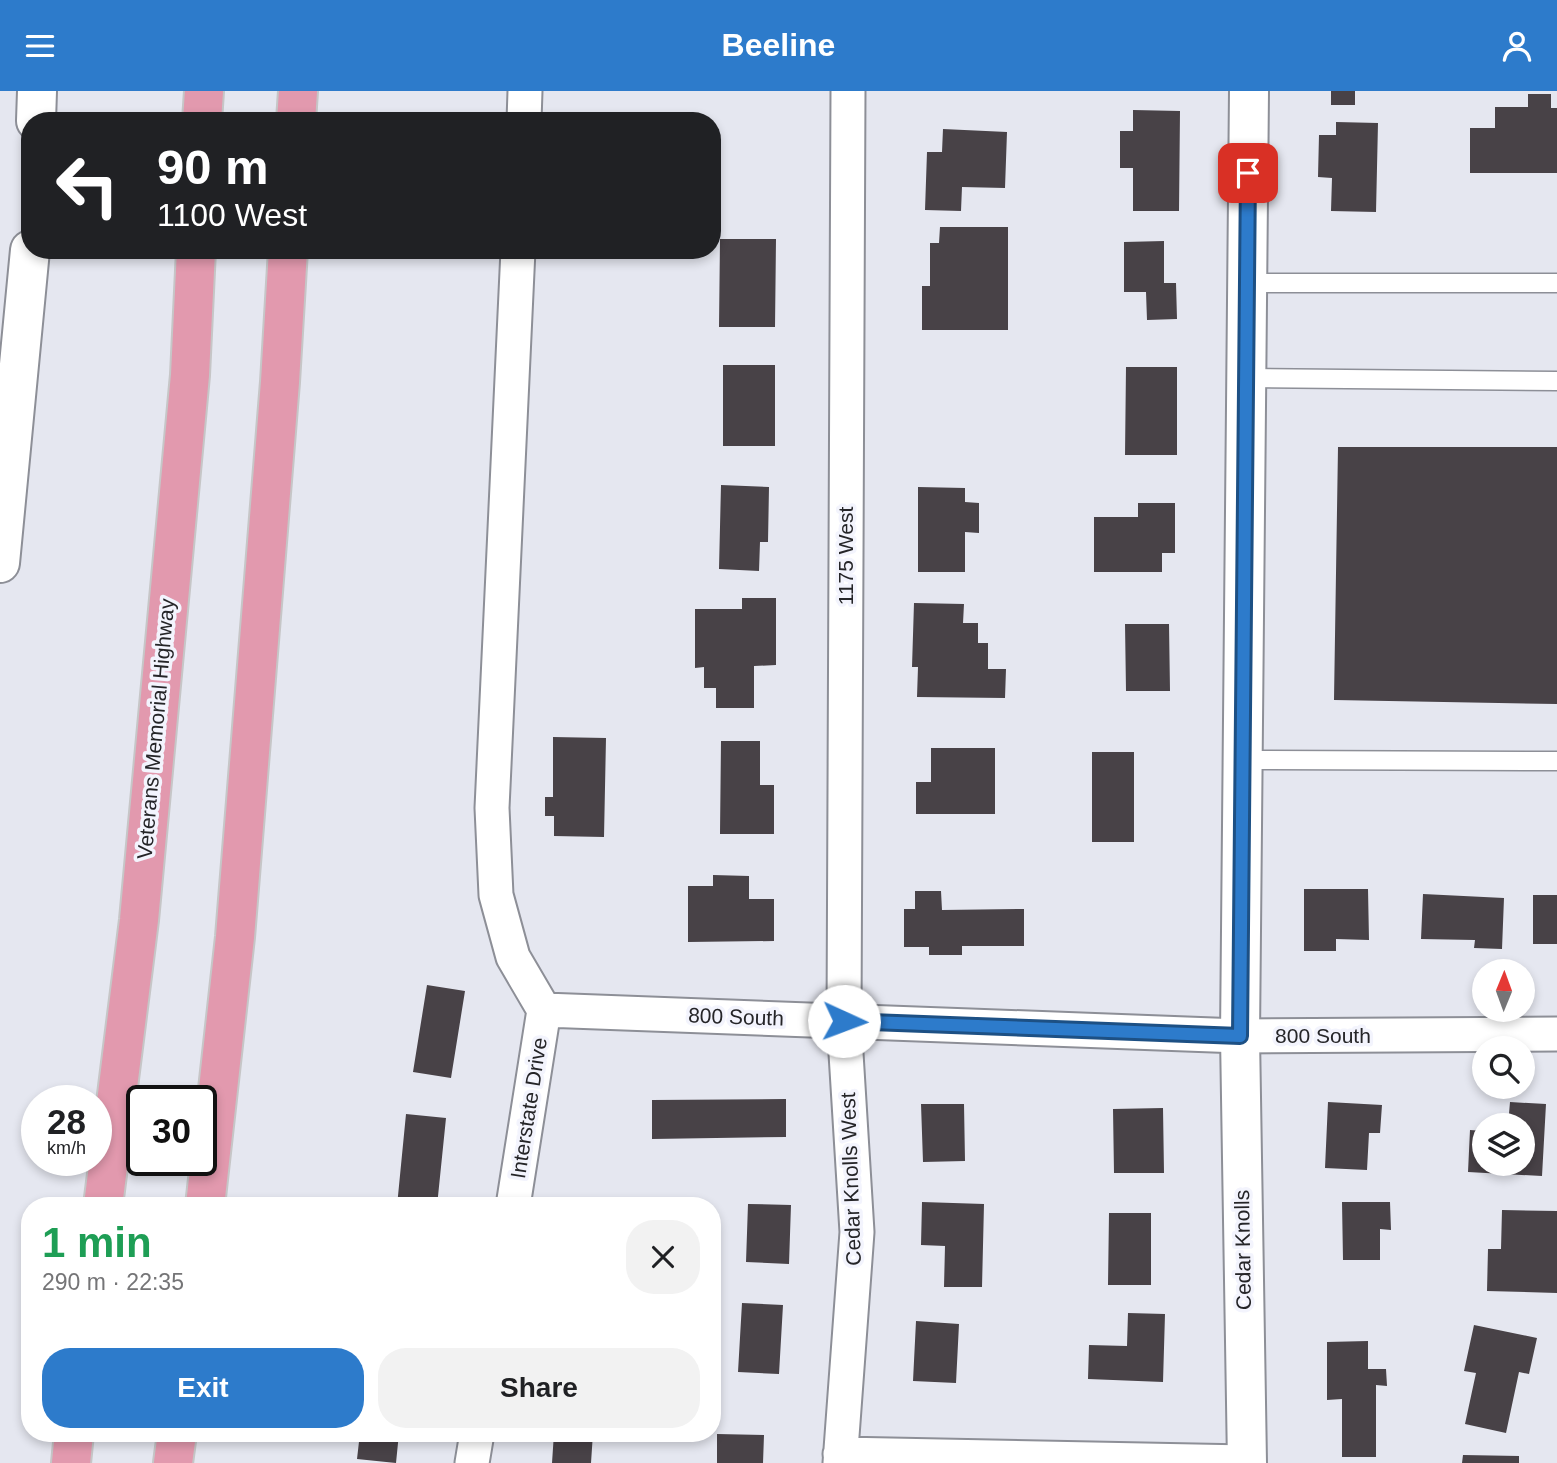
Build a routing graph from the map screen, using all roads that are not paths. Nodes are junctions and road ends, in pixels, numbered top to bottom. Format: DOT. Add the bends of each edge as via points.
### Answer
graph roads {
  1 [pos="37,91"];
  2 [pos="204,91"];
  3 [pos="298,91"];
  4 [pos="525,91"];
  5 [pos="848,91"];
  6 [pos="1249,91"];
  7 [pos="36,112"];
  8 [pos="203,112"];
  9 [pos="297,112"];
  10 [pos="524,112"];
  11 [pos="29,259"];
  12 [pos="196,259"];
  13 [pos="287,259"];
  14 [pos="518,259"];
  15 [pos="1247,283"];
  16 [pos="1557,283"];
  17 [pos="1246,378"];
  18 [pos="1557,381"];
  19 [pos="0,563"];
  20 [pos="1243,760"];
  21 [pos="1557,761"];
  22 [pos="544,1010"];
  23 [pos="844,1021"];
  24 [pos="1557,1034"];
  25 [pos="1240,1036"];
  26 [pos="104,1197"];
  27 [pos="206,1197"];
  28 [pos="514,1197"];
  29 [pos="73,1442"];
  30 [pos="176,1442"];
  31 [pos="476,1442"];
  32 [pos="840,1459"];
  33 [pos="1247,1462"];
  34 [pos="71,1463"];
  35 [pos="173,1463"];
  36 [pos="472,1463"];
  1 -- 7 [label="street"];
  2 -- 8 [label="highway"];
  3 -- 9 [label="highway"];
  4 -- 10 [label="street"];
  5 -- 23 [label="street, 1175 West"];
  6 -- 15 [label="street, Cedar Knolls"];
  11 -- 19 [label="street"];
  12 -- 26 [label="highway, Veterans Memorial Highway" via="190,375 139,920"];
  13 -- 27 [label="highway" via="237,923"];
  14 -- 22 [label="street" via="492,808 496,895 513,957"];
  15 -- 16 [label="lane"];
  15 -- 17 [label="street, Cedar Knolls"];
  17 -- 18 [label="lane"];
  17 -- 20 [label="street, Cedar Knolls"];
  20 -- 21 [label="lane"];
  20 -- 25 [label="street, Cedar Knolls"];
  22 -- 23 [label="street, 800 South"];
  22 -- 28 [label="street, Interstate Drive"];
  23 -- 25 [label="street, 800 South"];
  23 -- 32 [label="street, Cedar Knolls West" via="857,1232"];
  24 -- 25 [label="street, 800 South"];
  25 -- 33 [label="street, Cedar Knolls"];
  29 -- 34 [label="highway"];
  30 -- 35 [label="highway"];
  31 -- 36 [label="street"];
  32 -- 33 [label="street"];
}
